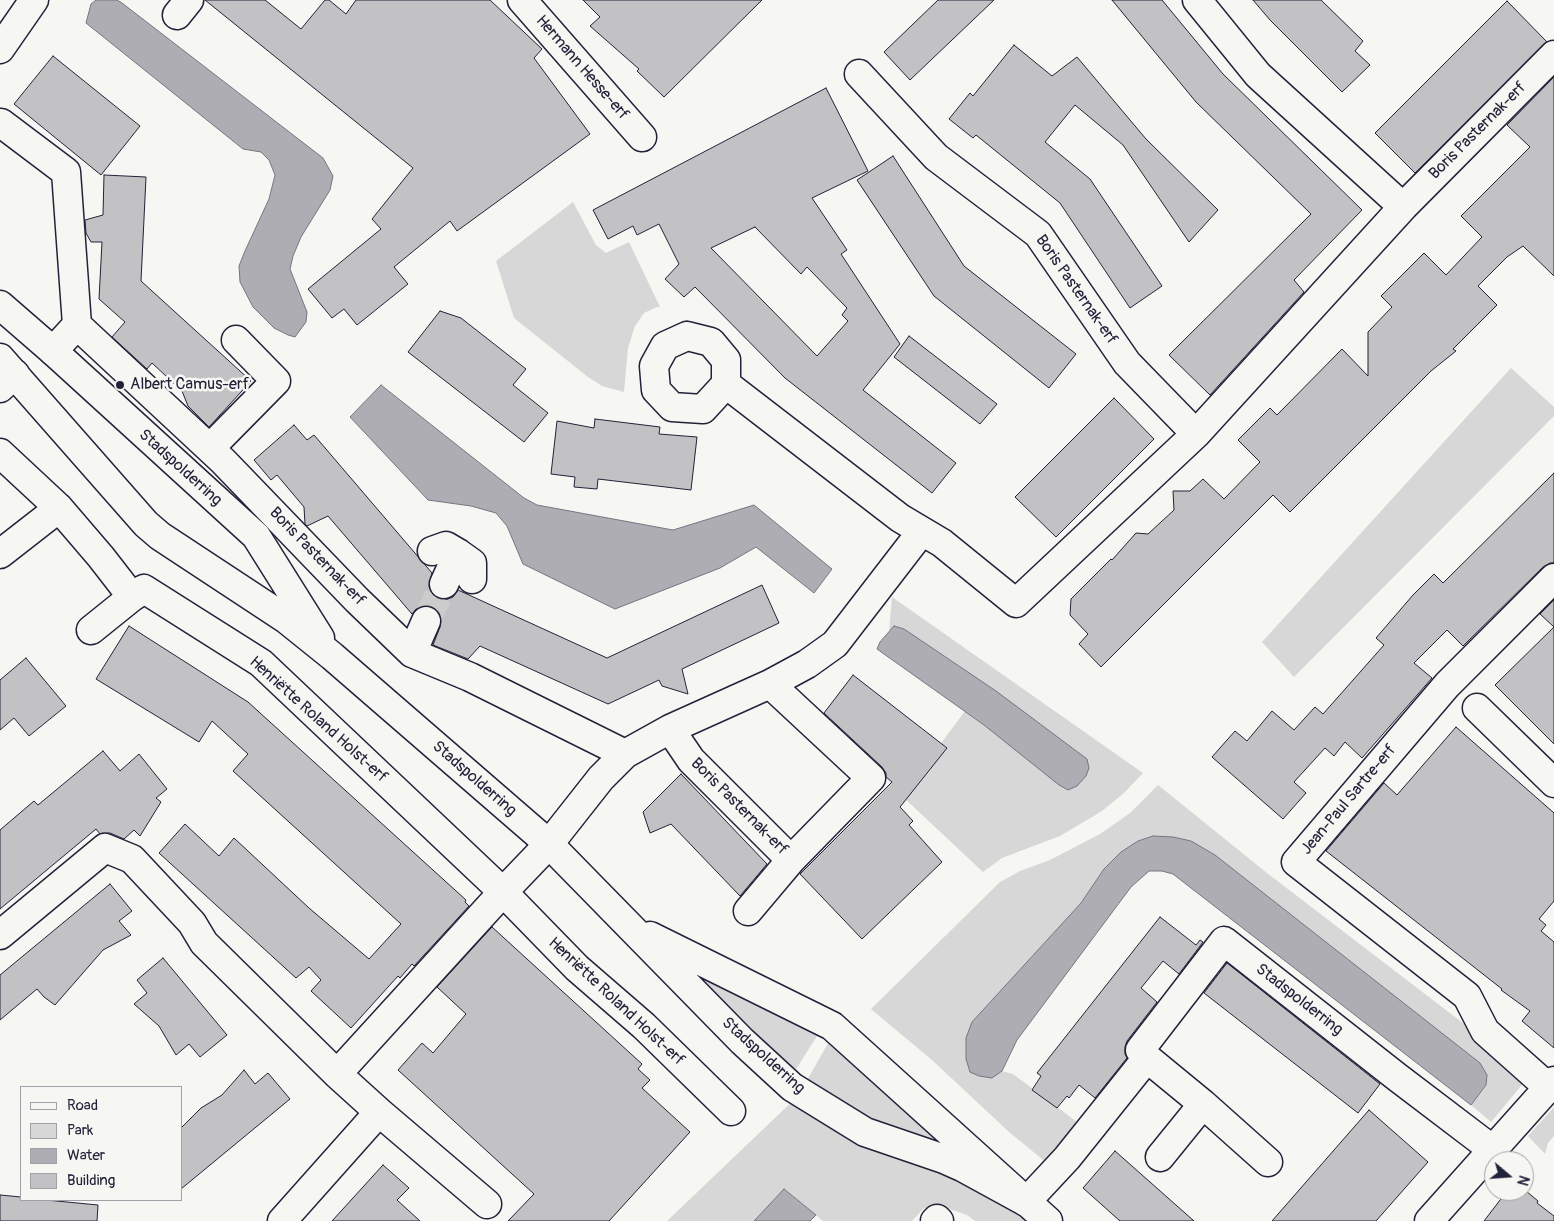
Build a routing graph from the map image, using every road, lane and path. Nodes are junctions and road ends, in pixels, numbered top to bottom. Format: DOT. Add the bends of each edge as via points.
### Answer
graph roads {
  1 [pos="34,0"];
  2 [pos="522,0"];
  3 [pos="1196,0"];
  4 [pos="0,49"];
  5 [pos="1554,55"];
  6 [pos="859,74"];
  7 [pos="1,123"];
  8 [pos="642,137"];
  9 [pos="1403,207"];
  10 [pos="0,305"];
  11 [pos="77,325"];
  12 [pos="236,340"];
  13 [pos="53,351"];
  14 [pos="5,374"];
  15 [pos="726,384"];
  16 [pos="1196,434"];
  17 [pos="0,453"];
  18 [pos="217,454"];
  19 [pos="58,508"];
  20 [pos="922,531"];
  21 [pos="0,554"];
  22 [pos="1554,578"];
  23 [pos="472,579"];
  24 [pos="444,584"];
  25 [pos="132,597"];
  26 [pos="426,621"];
  27 [pos="91,630"];
  28 [pos="412,653"];
  29 [pos="332,656"];
  30 [pos="770,684"];
  31 [pos="1476,708"];
  32 [pos="670,728"];
  33 [pos="625,754"];
  34 [pos="1554,783"];
  35 [pos="549,844"];
  36 [pos="791,860"];
  37 [pos="503,892"];
  38 [pos="748,911"];
  39 [pos="633,928"];
  40 [pos="0,935"];
  41 [pos="1147,1058"];
  42 [pos="337,1074"];
  43 [pos="1551,1084"];
  44 [pos="1203,1104"];
  45 [pos="730,1111"];
  46 [pos="379,1112"];
  47 [pos="1493,1150"];
  48 [pos="1160,1157"];
  49 [pos="1268,1162"];
  50 [pos="1026,1202"];
  51 [pos="487,1204"];
  52 [pos="282,1221"];
  53 [pos="935,1221"];
  54 [pos="939,1221"];
  55 [pos="1048,1221"];
  56 [pos="1429,1221"];
  1 -- 4 [label="street"];
  2 -- 8 [label="street, Hermann Hesse-erf"];
  3 -- 9 [label="street" via="1258,75"];
  5 -- 9 [label="street, Boris Pasternak-erf"];
  6 -- 16 [label="street, Boris Pasternak-erf" via="936,157 1038,234 1127,363"];
  7 -- 11 [label="street" via="66,172"];
  9 -- 16 [label="street, Boris Pasternak-erf"];
  10 -- 13 [label="street, Stadspolderring"];
  11 -- 13 [label="street"];
  11 -- 18 [label="street"];
  12 -- 18 [label="street" via="276,381"];
  13 -- 29 [label="street, Stadspolderring" via="256,536"];
  14 -- 29 [label="street, Stadspolderring" via="146,524 286,619"];
  15 -- 20 [label="street, Boris Pasternak-erf" via="900,518"];
  16 -- 20 [label="street, Boris Pasternak-erf" via="1016,603"];
  17 -- 19 [label="street"];
  18 -- 28 [label="street, Boris Pasternak-erf"];
  19 -- 21 [label="street"];
  19 -- 25 [label="street"];
  20 -- 30 [label="street" via="835,644"];
  22 -- 43 [label="street, Jean-Paul Sartre-erf" via="1447,685 1296,862 1467,996 1485,1031"];
  23 -- 24 [label="street" via="472,563 445,552"];
  25 -- 27 [label="street"];
  25 -- 37 [label="street, Henriëtte Roland Holst-erf" via="144,589 261,663"];
  26 -- 28 [label="street"];
  28 -- 33 [label="street, Boris Pasternak-erf" via="470,676"];
  29 -- 35 [label="street, Stadspolderring"];
  30 -- 32 [label="street"];
  30 -- 36 [label="street, Boris Pasternak-erf" via="871,778"];
  31 -- 34 [label="street"];
  32 -- 33 [label="street"];
  32 -- 36 [label="street, Boris Pasternak-erf" via="691,760"];
  33 -- 35 [label="street" via="601,778"];
  35 -- 37 [label="street"];
  35 -- 39 [label="street, Stadspolderring"];
  36 -- 38 [label="street, Boris Pasternak-erf"];
  37 -- 42 [label="street"];
  37 -- 45 [label="street, Henriëtte Roland Holst-erf" via="577,968 644,1026"];
  39 -- 50 [label="street, Stadspolderring" via="832,1026"];
  39 -- 50 [label="street, Stadspolderring" via="742,1041 792,1087 865,1132 962,1167"];
  40 -- 42 [label="street" via="105,848 132,859 192,922 204,944"];
  41 -- 44 [label="street"];
  41 -- 47 [label="street, Stadspolderring" via="1140,1050 1224,941"];
  41 -- 50 [label="street" via="1067,1158"];
  42 -- 46 [label="street"];
  43 -- 47 [label="street, Jean-Paul Sartre-erf"];
  44 -- 48 [label="street"];
  44 -- 49 [label="street"];
  46 -- 51 [label="street"];
  46 -- 52 [label="street"];
  47 -- 56 [label="street, Jean-Paul Sartre-erf"];
  50 -- 55 [label="street, Stadspolderring"];
  53 -- 54 [label="street"];
}
